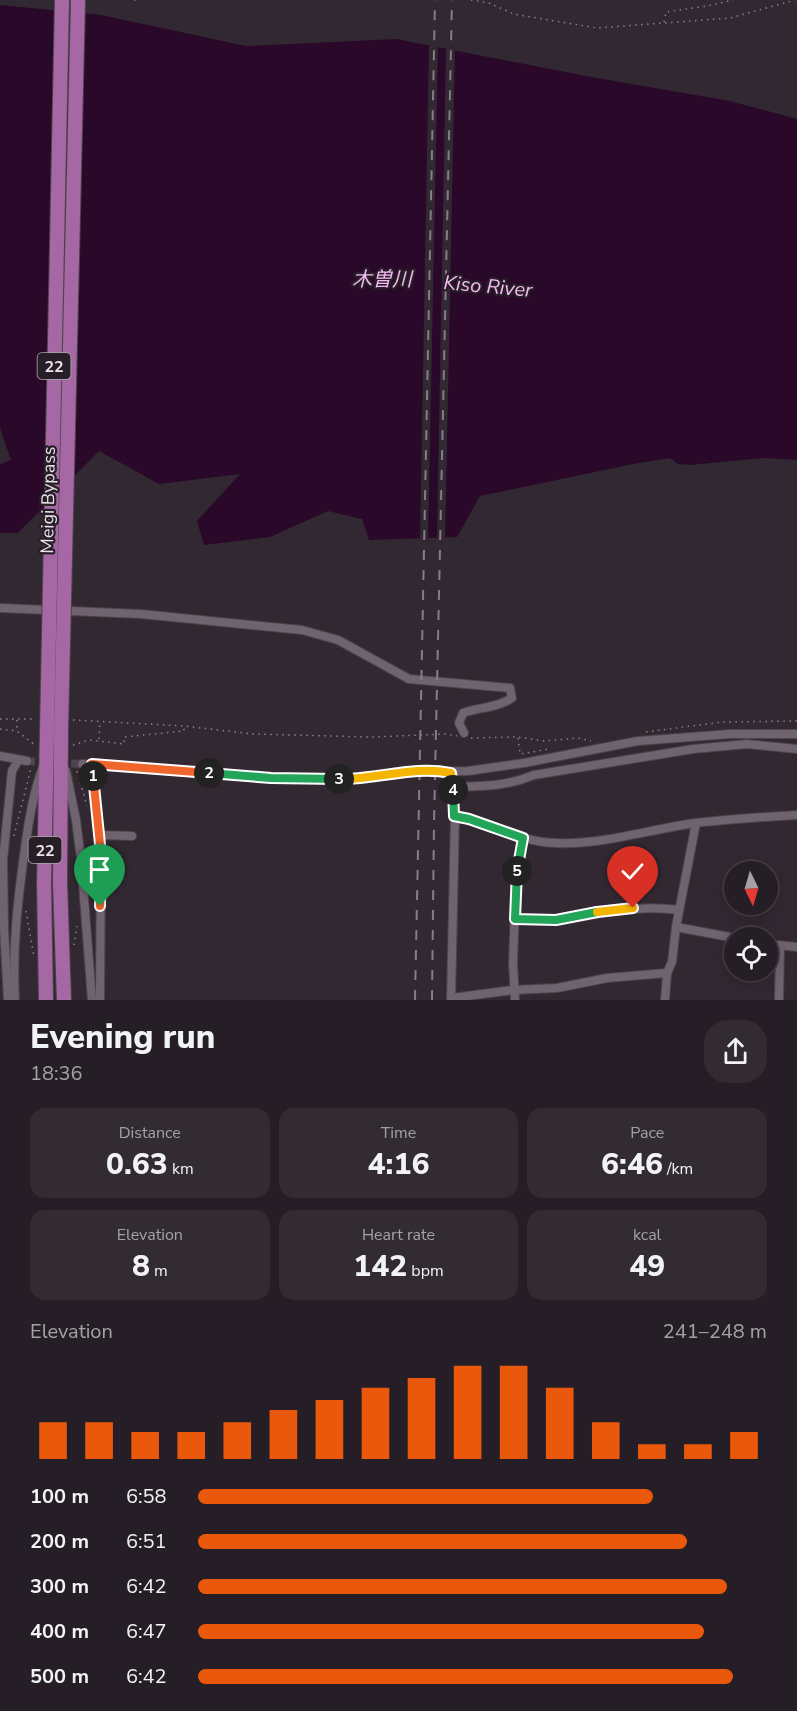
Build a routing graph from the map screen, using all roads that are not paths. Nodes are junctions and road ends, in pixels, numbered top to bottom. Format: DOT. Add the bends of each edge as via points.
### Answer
graph roads {
  1 [pos="62,0"];
  2 [pos="78,0"];
  3 [pos="0,608"];
  4 [pos="464,733"];
  5 [pos="797,734"];
  6 [pos="61,737"];
  7 [pos="797,749"];
  8 [pos="47,754"];
  9 [pos="0,756"];
  10 [pos="18,761"];
  11 [pos="92,764"];
  12 [pos="29,765"];
  13 [pos="79,765"];
  14 [pos="451,773"];
  15 [pos="452,787"];
  16 [pos="797,815"];
  17 [pos="454,816"];
  18 [pos="696,823"];
  19 [pos="99,835"];
  20 [pos="132,836"];
  21 [pos="523,838"];
  22 [pos="2,860"];
  23 [pos="679,910"];
  24 [pos="515,919"];
  25 [pos="676,927"];
  26 [pos="724,937"];
  27 [pos="780,946"];
  28 [pos="797,947"];
  29 [pos="667,974"];
  30 [pos="4,977"];
  31 [pos="513,990"];
  32 [pos="452,999"];
  33 [pos="8,1000"];
  34 [pos="15,1000"];
  35 [pos="46,1000"];
  36 [pos="64,1000"];
  37 [pos="92,1000"];
  38 [pos="100,1000"];
  39 [pos="515,1000"];
  40 [pos="665,1000"];
  41 [pos="779,1000"];
  1 -- 6 [label="highway, Meigi Bypass / 22, bridge"];
  2 -- 6 [label="highway, Meigi Bypass / 22, bridge"];
  3 -- 4 [label="street" via="141,614 302,630 338,640 409,679 510,688 512,698 501,705 463,713 459,723"];
  5 -- 14 [label="street" via="638,741"];
  6 -- 8 [label="highway, Meigi Bypass / 22"];
  6 -- 36 [label="highway, Meigi Bypass / 22"];
  6 -- 37 [label="street" via="81,859"];
  7 -- 15 [label="street" via="747,744 693,749 534,775 500,786"];
  8 -- 34 [label="street" via="33,795 20,881"];
  8 -- 35 [label="highway, Meigi Bypass / 22" via="40,966"];
  9 -- 10 [label="street"];
  10 -- 12 [label="street"];
  10 -- 22 [label="street" via="12,771"];
  11 -- 13 [label="street"];
  11 -- 14 [label="street" via="271,778 344,779 397,771"];
  11 -- 19 [label="street"];
  14 -- 15 [label="street"];
  15 -- 17 [label="street"];
  16 -- 18 [label="street"];
  17 -- 21 [label="street"];
  17 -- 32 [label="street"];
  18 -- 21 [label="street" via="597,840 558,843"];
  18 -- 23 [label="street"];
  19 -- 20 [label="street"];
  19 -- 38 [label="street"];
  21 -- 24 [label="street"];
  22 -- 30 [label="street"];
  23 -- 24 [label="street" via="659,907 556,920"];
  23 -- 25 [label="street"];
  24 -- 31 [label="street"];
  25 -- 26 [label="street"];
  25 -- 29 [label="street"];
  27 -- 28 [label="street"];
  27 -- 41 [label="street"];
  29 -- 31 [label="street"];
  29 -- 40 [label="street"];
  30 -- 33 [label="street"];
  31 -- 32 [label="street"];
  31 -- 39 [label="street"];
}
